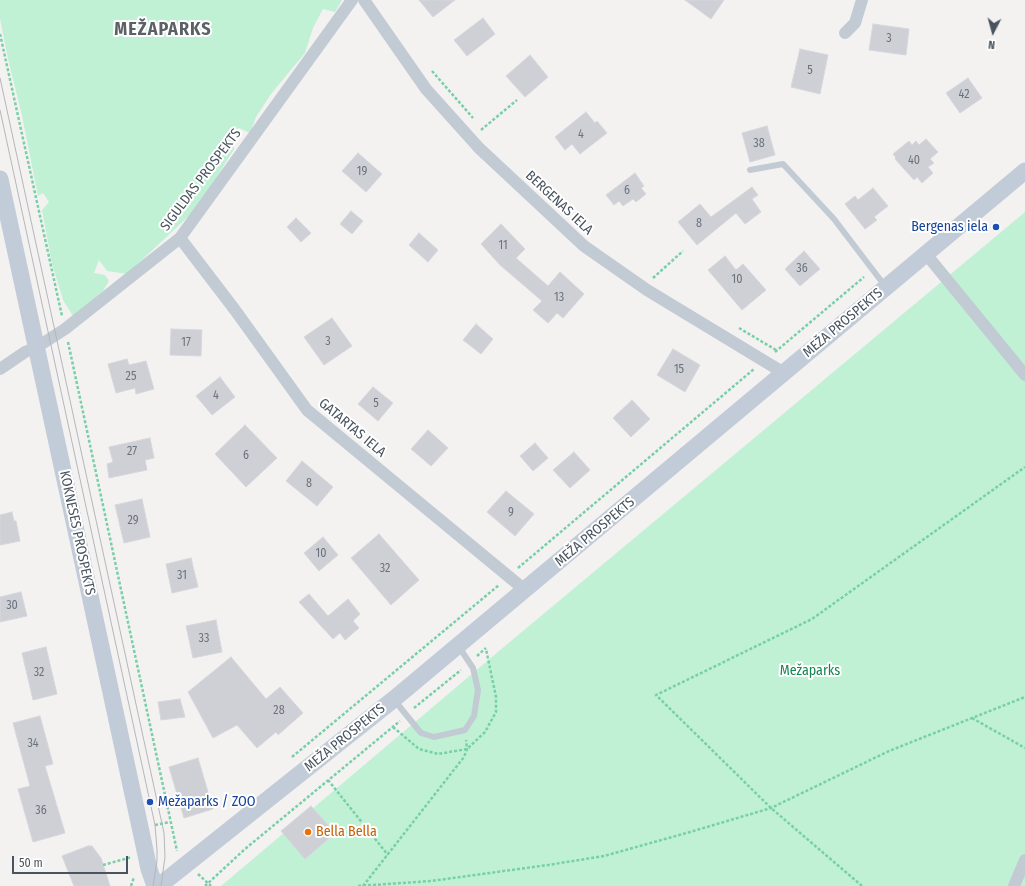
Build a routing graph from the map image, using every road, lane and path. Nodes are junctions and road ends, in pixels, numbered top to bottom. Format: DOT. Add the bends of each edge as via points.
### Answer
graph roads {
  1 [pos="352,0"];
  2 [pos="364,0"];
  3 [pos="862,0"];
  4 [pos="845,33"];
  5 [pos="0,34"];
  6 [pos="430,69"];
  7 [pos="517,100"];
  8 [pos="484,128"];
  9 [pos="486,134"];
  10 [pos="750,170"];
  11 [pos="1025,171"];
  12 [pos="0,179"];
  13 [pos="180,238"];
  14 [pos="683,251"];
  15 [pos="926,254"];
  16 [pos="873,270"];
  17 [pos="647,274"];
  18 [pos="655,276"];
  19 [pos="659,281"];
  20 [pos="886,288"];
  21 [pos="737,327"];
  22 [pos="65,329"];
  23 [pos="37,347"];
  24 [pos="776,350"];
  25 [pos="764,360"];
  26 [pos="0,369"];
  27 [pos="784,373"];
  28 [pos="1025,375"];
  29 [pos="1025,467"];
  30 [pos="509,576"];
  31 [pos="525,590"];
  32 [pos="458,646"];
  33 [pos="486,648"];
  34 [pos="470,663"];
  35 [pos="1025,697"];
  36 [pos="394,699"];
  37 [pos="406,715"];
  38 [pos="972,718"];
  39 [pos="465,730"];
  40 [pos="1025,748"];
  41 [pos="286,762"];
  42 [pos="328,780"];
  43 [pos="771,808"];
  44 [pos="388,855"];
  45 [pos="133,856"];
  46 [pos="186,856"];
  47 [pos="1025,860"];
  48 [pos="103,865"];
  49 [pos="155,886"];
  50 [pos="159,886"];
  51 [pos="208,886"];
  52 [pos="358,886"];
  53 [pos="364,886"];
  54 [pos="862,886"];
  55 [pos="1014,886"];
  1 -- 13 [label="street, SIGULDAS PROSPEKTS"];
  2 -- 25 [label="street, BERGENAS IELA" via="426,89 479,148 584,246 647,290"];
  3 -- 4 [label="street" via="855,23"];
  5 -- 22 [label="path"];
  6 -- 9 [label="path"];
  7 -- 8 [label="path"];
  10 -- 16 [label="lane" via="783,164 834,219"];
  11 -- 15 [label="street, MEŽA PROSPEKTS"];
  12 -- 23 [label="street, KOKNESES PROSPEKTS"];
  13 -- 22 [label="street, SIGULDAS PROSPEKTS"];
  13 -- 30 [label="street, GATARTAS IELA" via="307,410"];
  14 -- 18 [label="path"];
  15 -- 20 [label="street, MEŽA PROSPEKTS"];
  15 -- 28 [label="street"];
  16 -- 20 [label="lane"];
  16 -- 24 [label="path"];
  17 -- 19 [label="path"];
  20 -- 27 [label="street, MEŽA PROSPEKTS"];
  21 -- 24 [label="path"];
  22 -- 23 [label="street, SIGULDAS PROSPEKTS"];
  22 -- 46 [label="path" via="178,853"];
  23 -- 26 [label="street, SIGULDAS PROSPEKTS" via="24,352"];
  23 -- 49 [label="street, KOKNESES PROSPEKTS" via="141,834"];
  24 -- 25 [label="path"];
  25 -- 27 [label="street, BERGENAS IELA"];
  25 -- 30 [label="path"];
  27 -- 31 [label="street, MEŽA PROSPEKTS"];
  29 -- 43 [label="path" via="812,619 656,695"];
  30 -- 31 [label="street, GATARTAS IELA"];
  30 -- 41 [label="path"];
  31 -- 32 [label="street, MEŽA PROSPEKTS"];
  32 -- 34 [label="lane"];
  32 -- 36 [label="street, MEŽA PROSPEKTS"];
  33 -- 34 [label="path"];
  34 -- 37 [label="path"];
  34 -- 39 [label="lane" via="478,690 474,716"];
  35 -- 38 [label="path"];
  36 -- 37 [label="lane"];
  36 -- 46 [label="street, MEŽA PROSPEKTS"];
  37 -- 39 [label="lane" via="421,732 434,736"];
  37 -- 42 [label="path"];
  38 -- 40 [label="path"];
  38 -- 43 [label="path" via="889,751"];
  39 -- 44 [label="path" via="467,749 464,757"];
  42 -- 44 [label="path"];
  42 -- 51 [label="path" via="245,850"];
  43 -- 53 [label="path" via="604,856 431,881"];
  43 -- 54 [label="path"];
  44 -- 53 [label="path"];
  45 -- 48 [label="path"];
  46 -- 50 [label="street, MEŽA PROSPEKTS"];
  46 -- 51 [label="path"];
  47 -- 55 [label="street"];
  52 -- 53 [label="path"];
}
